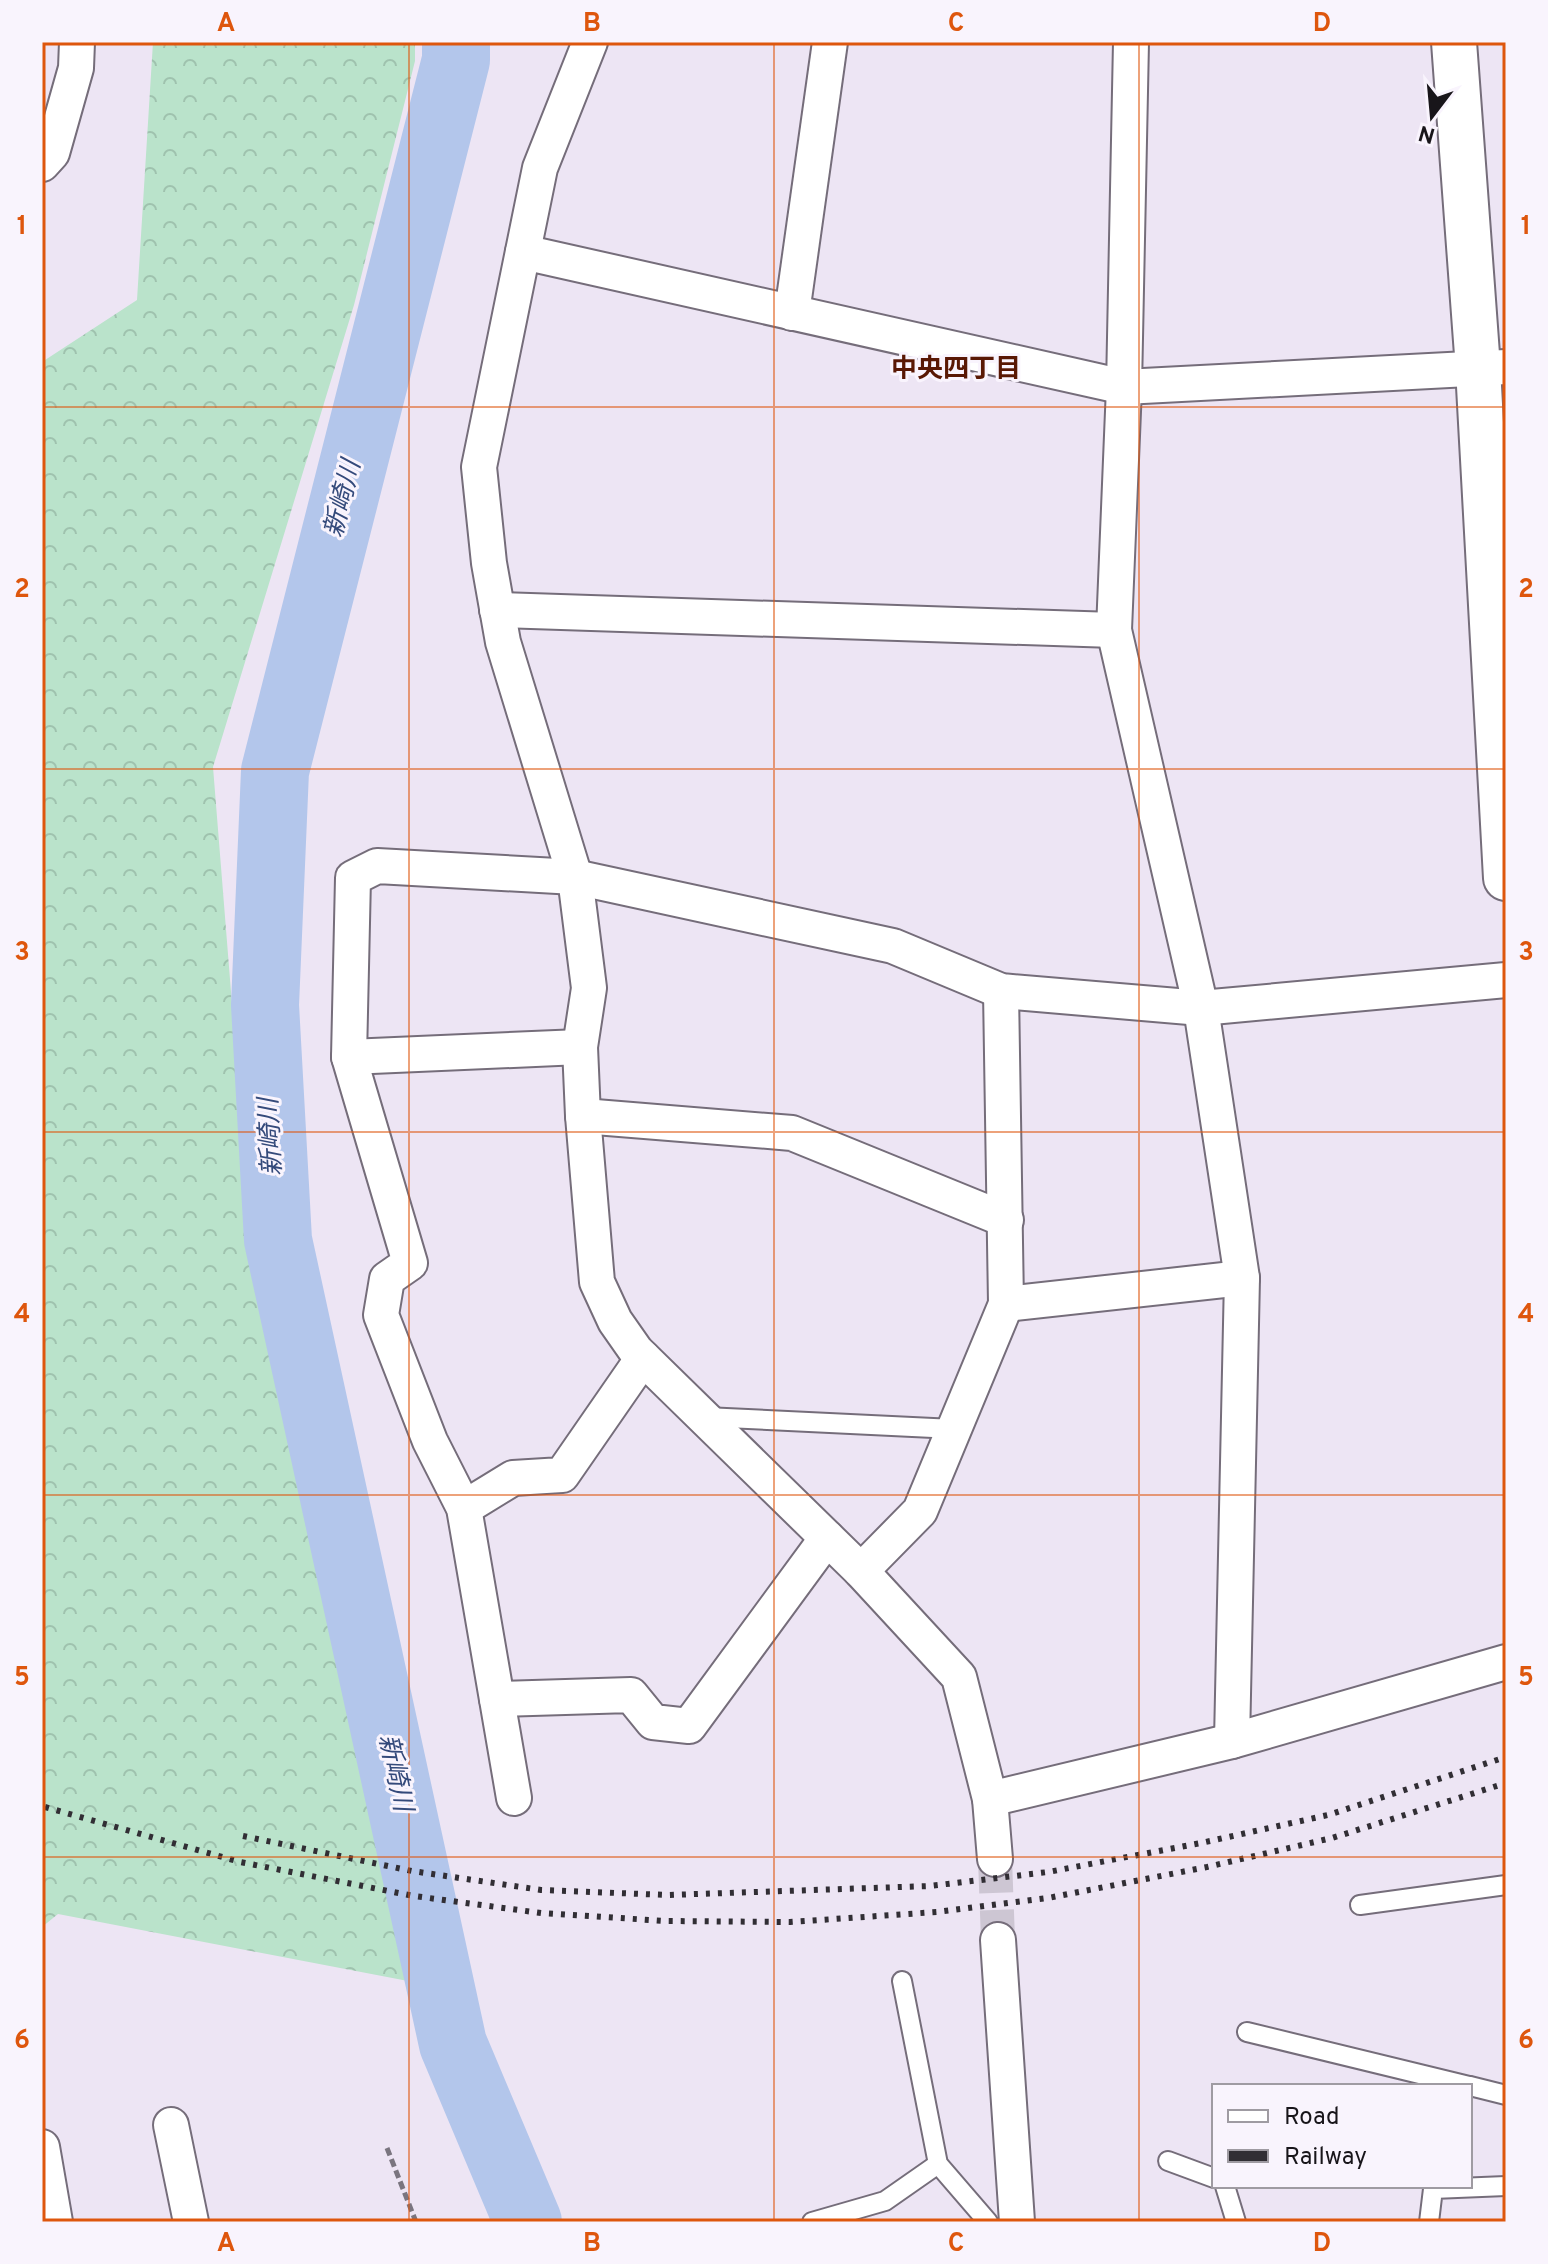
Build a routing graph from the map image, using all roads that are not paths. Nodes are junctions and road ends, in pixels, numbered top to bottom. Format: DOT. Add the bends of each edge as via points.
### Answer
graph roads {
  1 [pos="77,42"];
  2 [pos="590,42"];
  3 [pos="830,42"];
  4 [pos="1131,42"];
  5 [pos="1454,42"];
  6 [pos="42,164"];
  7 [pos="523,252"];
  8 [pos="792,313"];
  9 [pos="1492,367"];
  10 [pos="1124,387"];
  11 [pos="497,610"];
  12 [pos="1114,630"];
  13 [pos="575,877"];
  14 [pos="1506,878"];
  15 [pos="1506,980"];
  16 [pos="1001,991"];
  17 [pos="1201,1008"];
  18 [pos="580,1047"];
  19 [pos="349,1057"];
  20 [pos="583,1116"];
  21 [pos="1006,1220"];
  22 [pos="1242,1278"];
  23 [pos="1006,1304"];
  24 [pos="643,1358"];
  25 [pos="704,1417"];
  26 [pos="954,1429"];
  27 [pos="464,1508"];
  28 [pos="827,1538"];
  29 [pos="861,1571"];
  30 [pos="1506,1662"];
  31 [pos="497,1699"];
  32 [pos="1232,1741"];
  33 [pos="514,1798"];
  34 [pos="990,1799"];
  35 [pos="995,1859"];
  36 [pos="1506,1885"];
  37 [pos="1360,1905"];
  38 [pos="998,1940"];
  39 [pos="902,1981"];
  40 [pos="1247,2032"];
  41 [pos="1461,2084"];
  42 [pos="1472,2087"];
  43 [pos="1506,2095"];
  44 [pos="171,2125"];
  45 [pos="42,2147"];
  46 [pos="1168,2161"];
  47 [pos="938,2164"];
  48 [pos="1212,2177"];
  49 [pos="1506,2186"];
  50 [pos="1472,2187"];
  51 [pos="1226,2188"];
  52 [pos="1457,2188"];
  53 [pos="55,2222"];
  54 [pos="191,2222"];
  55 [pos="812,2222"];
  56 [pos="988,2222"];
  57 [pos="1017,2222"];
  58 [pos="1236,2222"];
  59 [pos="1429,2222"];
  1 -- 6 [label="street" via="76,68 52,153"];
  2 -- 7 [label="street" via="540,168"];
  3 -- 8 [label="street"];
  4 -- 10 [label="street"];
  5 -- 9 [label="street"];
  7 -- 8 [label="street"];
  7 -- 11 [label="street" via="479,467"];
  8 -- 10 [label="street"];
  9 -- 10 [label="street"];
  9 -- 14 [label="street"];
  10 -- 12 [label="street"];
  11 -- 12 [label="street"];
  11 -- 13 [label="street"];
  12 -- 17 [label="street"];
  13 -- 16 [label="street" via="893,946"];
  13 -- 18 [label="street" via="589,988"];
  13 -- 19 [label="street" via="377,866 353,878"];
  15 -- 17 [label="street"];
  16 -- 17 [label="street"];
  16 -- 21 [label="street"];
  17 -- 22 [label="street"];
  18 -- 19 [label="street"];
  18 -- 20 [label="street"];
  19 -- 27 [label="street" via="410,1263 387,1279 381,1315 430,1441"];
  20 -- 21 [label="street" via="792,1133"];
  20 -- 24 [label="street" via="597,1282 615,1321"];
  21 -- 23 [label="street"];
  22 -- 23 [label="street"];
  22 -- 32 [label="street"];
  23 -- 26 [label="street"];
  24 -- 25 [label="street"];
  24 -- 27 [label="street" via="562,1475 513,1478"];
  25 -- 26 [label="lane"];
  25 -- 28 [label="street"];
  26 -- 29 [label="street" via="920,1511"];
  27 -- 31 [label="street"];
  28 -- 29 [label="street"];
  28 -- 31 [label="street" via="689,1726 653,1722 631,1695"];
  29 -- 34 [label="street" via="959,1677"];
  30 -- 32 [label="street"];
  31 -- 33 [label="street"];
  32 -- 34 [label="street"];
  34 -- 35 [label="street"];
  36 -- 37 [label="lane"];
  38 -- 57 [label="street"];
  39 -- 47 [label="lane"];
  40 -- 41 [label="lane"];
  42 -- 43 [label="lane"];
  44 -- 54 [label="street"];
  45 -- 53 [label="street"];
  46 -- 48 [label="lane"];
  47 -- 55 [label="lane" via="885,2201"];
  47 -- 56 [label="lane"];
  49 -- 50 [label="lane"];
  51 -- 58 [label="lane"];
  52 -- 59 [label="lane" via="1433,2189"];
}
